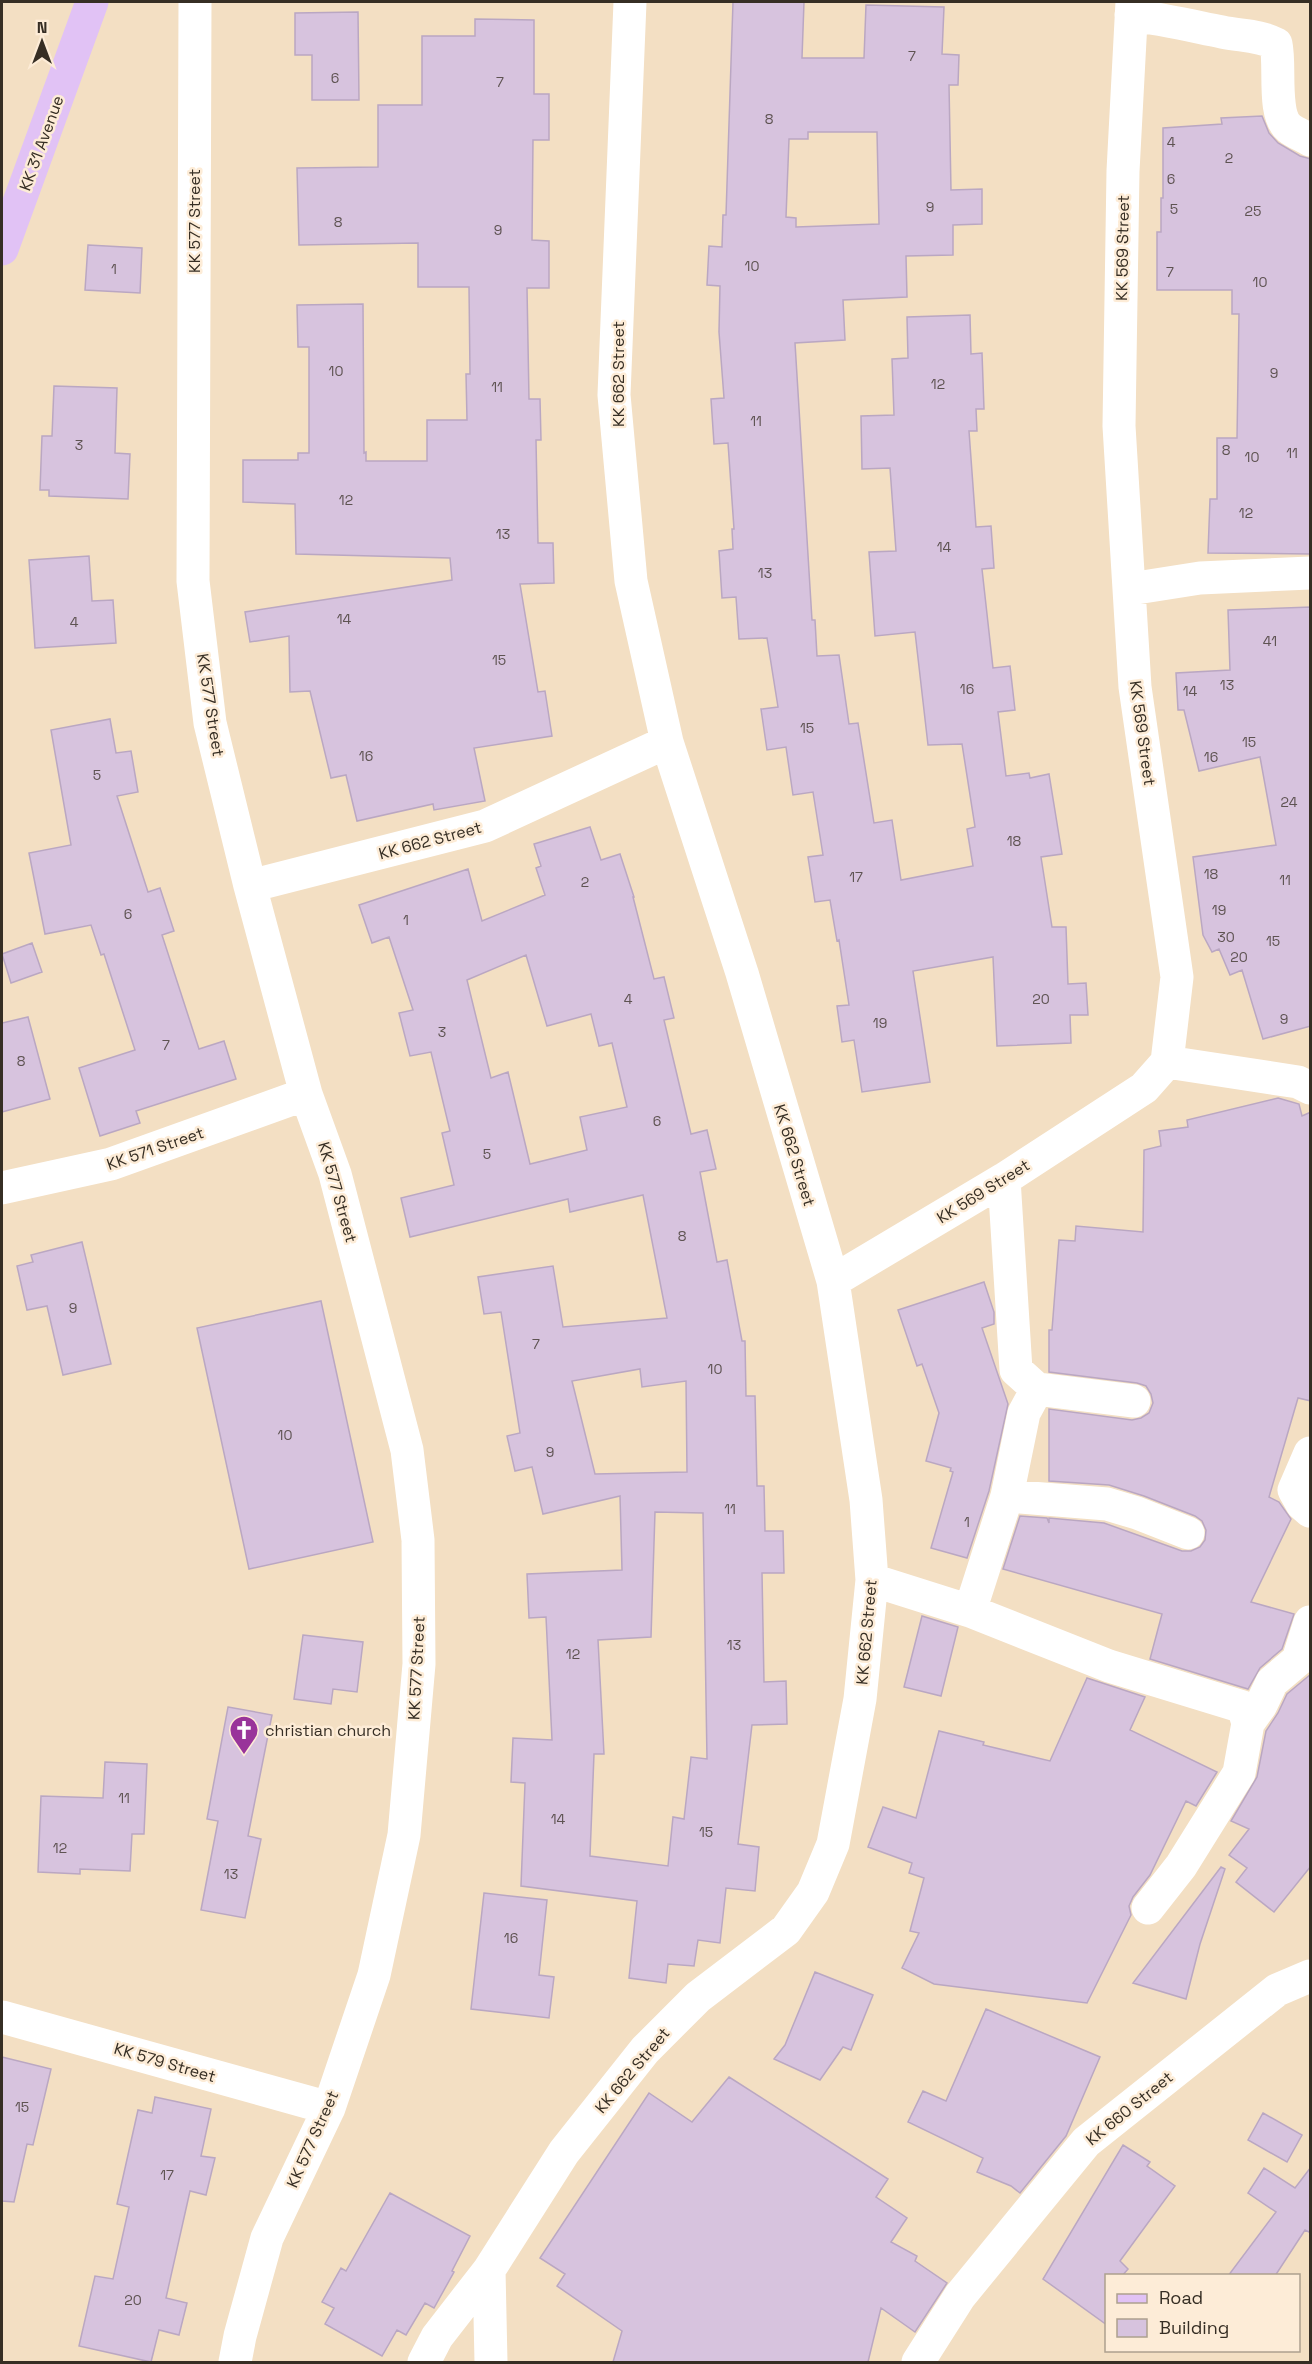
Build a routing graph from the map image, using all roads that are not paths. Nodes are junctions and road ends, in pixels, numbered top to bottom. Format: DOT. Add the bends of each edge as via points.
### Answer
graph roads {
  1 [pos="92,2"];
  2 [pos="195,2"];
  3 [pos="630,2"];
  4 [pos="1131,8"];
  5 [pos="1311,140"];
  6 [pos="2,249"];
  7 [pos="1311,573"];
  8 [pos="1130,589"];
  9 [pos="667,742"];
  10 [pos="250,886"];
  11 [pos="1167,1062"];
  12 [pos="1311,1088"];
  13 [pos="306,1094"];
  14 [pos="1004,1179"];
  15 [pos="2,1188"];
  16 [pos="833,1281"];
  17 [pos="1037,1389"];
  18 [pos="1134,1401"];
  19 [pos="1311,1453"];
  20 [pos="1007,1496"];
  21 [pos="1311,1511"];
  22 [pos="1188,1533"];
  23 [pos="872,1580"];
  24 [pos="969,1611"];
  25 [pos="1311,1622"];
  26 [pos="1248,1723"];
  27 [pos="1148,1908"];
  28 [pos="1311,1976"];
  29 [pos="2,2017"];
  30 [pos="329,2108"];
  31 [pos="489,2270"];
  32 [pos="235,2362"];
  33 [pos="424,2362"];
  34 [pos="491,2362"];
  35 [pos="918,2362"];
  1 -- 6 [label="main road, KK 31 Avenue"];
  2 -- 10 [label="street, KK 577 Street" via="194,582 210,723"];
  3 -- 9 [label="street, KK 662 Street" via="614,395 631,582"];
  4 -- 5 [label="street" via="1276,44 1280,58 1279,112 1288,127"];
  4 -- 8 [label="street, KK 569 Street" via="1123,171 1119,426"];
  7 -- 8 [label="street" via="1200,578"];
  8 -- 11 [label="street, KK 569 Street" via="1136,687 1177,977"];
  9 -- 10 [label="street, KK 662 Street" via="485,826"];
  9 -- 16 [label="street, KK 662 Street" via="742,973"];
  10 -- 13 [label="street, KK 577 Street"];
  11 -- 12 [label="street" via="1298,1082"];
  11 -- 14 [label="street, KK 569 Street" via="1144,1088"];
  13 -- 15 [label="street, KK 571 Street" via="111,1164"];
  13 -- 30 [label="street, KK 577 Street" via="336,1174 406,1450 418,1540 419,1664 404,1835 374,1975"];
  14 -- 16 [label="street, KK 569 Street"];
  14 -- 17 [label="street" via="1016,1370"];
  16 -- 23 [label="street, KK 662 Street" via="866,1500"];
  17 -- 18 [label="street"];
  17 -- 20 [label="street" via="1024,1413"];
  19 -- 21 [label="street" via="1294,1490"];
  20 -- 22 [label="street" via="1107,1504"];
  20 -- 24 [label="street"];
  23 -- 24 [label="street"];
  23 -- 31 [label="street, KK 662 Street" via="860,1699 833,1844 813,1892 786,1930 698,1997 645,2050 564,2152"];
  24 -- 26 [label="street" via="1109,1666 1243,1707"];
  25 -- 26 [label="street" via="1298,1660 1272,1682"];
  26 -- 27 [label="street" via="1239,1773 1181,1866"];
  28 -- 35 [label="street, KK 660 Street" via="1278,1990 1086,2142 960,2296"];
  29 -- 30 [label="street, KK 579 Street"];
  30 -- 32 [label="street, KK 577 Street" via="267,2238"];
  31 -- 33 [label="street, KK 662 Street"];
  31 -- 34 [label="street"];
}
